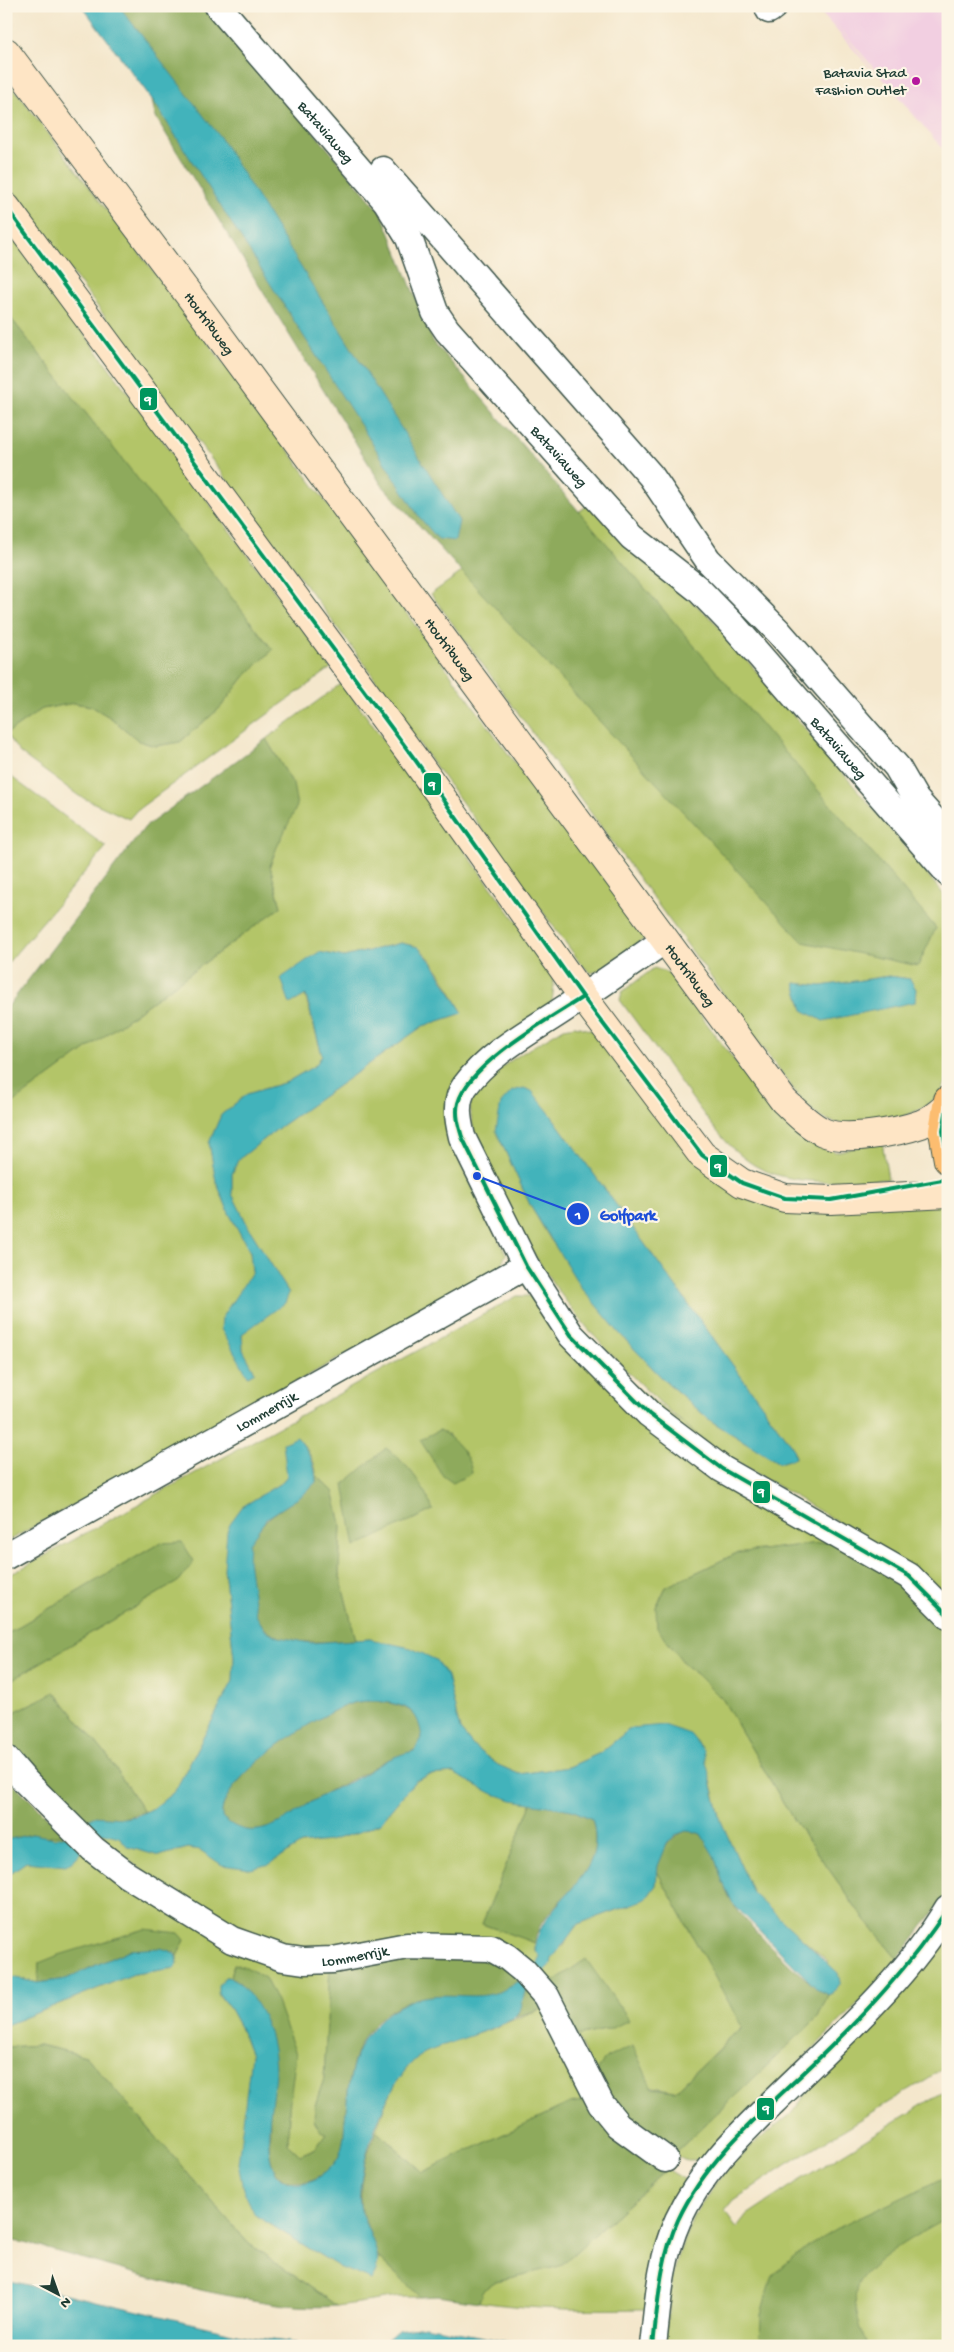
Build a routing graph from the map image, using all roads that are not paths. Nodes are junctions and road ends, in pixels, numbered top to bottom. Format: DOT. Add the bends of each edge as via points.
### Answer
graph roads {
  1 [pos="218,6"];
  2 [pos="242,6"];
  3 [pos="6,52"];
  4 [pos="6,207"];
  5 [pos="896,767"];
  6 [pos="948,811"];
  7 [pos="948,836"];
  8 [pos="948,873"];
  9 [pos="665,940"];
  10 [pos="583,997"];
  11 [pos="947,1104"];
  12 [pos="948,1160"];
  13 [pos="948,1179"];
  14 [pos="948,1194"];
  15 [pos="831,1200"];
  16 [pos="526,1266"];
  17 [pos="6,1556"];
  18 [pos="948,1615"];
  19 [pos="6,1758"];
  20 [pos="948,1908"];
  21 [pos="665,2159"];
  22 [pos="653,2346"];
  1 -- 8 [label="street, Bataviaweg" via="386,201 408,238 435,312 447,330 632,538 698,588"];
  2 -- 5 [label="street, Bataviaweg" via="651,476 718,572 778,631"];
  3 -- 9 [label="main road, Houtribweg"];
  4 -- 10 [label="main road" via="416,761"];
  5 -- 6 [label="street, Bataviaweg" via="930,789"];
  5 -- 7 [label="street, Bataviaweg" via="916,800"];
  9 -- 10 [label="street"];
  9 -- 11 [label="main road, Houtribweg" via="784,1101 824,1132 851,1137 920,1124 936,1116"];
  10 -- 15 [label="main road" via="702,1155 742,1183 762,1190 785,1198"];
  10 -- 16 [label="street" via="496,1056 464,1087 458,1102 457,1118 462,1137"];
  11 -- 12 [label="main road" via="943,1131"];
  13 -- 15 [label="main road"];
  14 -- 15 [label="main road"];
  16 -- 17 [label="street, Lommerrijk"];
  16 -- 18 [label="street" via="571,1335 649,1414 722,1469 909,1576"];
  19 -- 21 [label="street, Lommerrijk" via="93,1849 127,1875 232,1940 283,1958 304,1961 333,1960 407,1946 490,1948 507,1957 546,1996 601,2104 618,2124"];
  20 -- 22 [label="street" via="916,1953 879,1995 731,2144 702,2181 678,2219 664,2259"];
}
